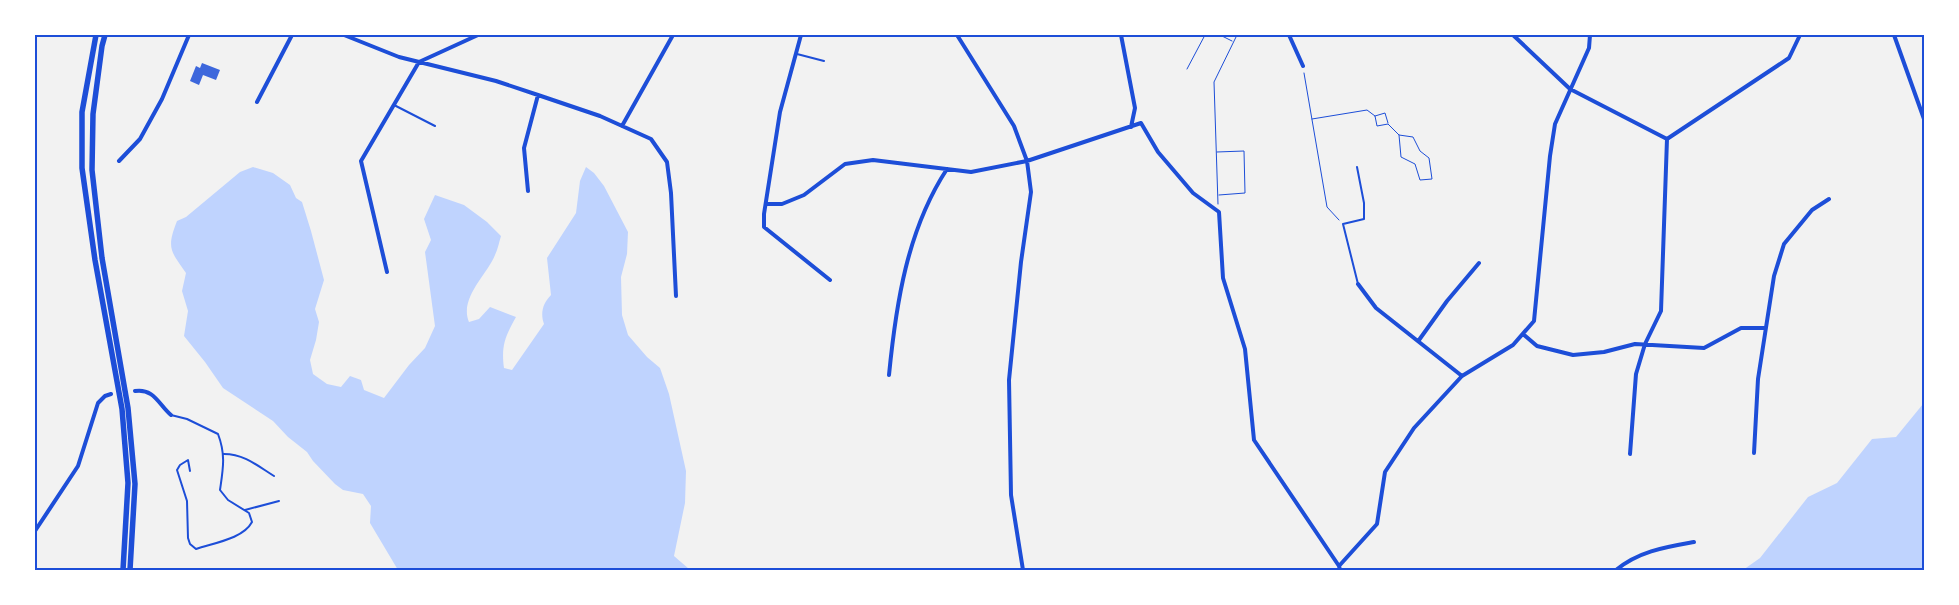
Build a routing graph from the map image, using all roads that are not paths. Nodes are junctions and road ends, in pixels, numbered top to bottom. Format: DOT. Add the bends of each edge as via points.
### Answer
graph roads {
  1 [pos="96,35"];
  2 [pos="104,35"];
  3 [pos="189,35"];
  4 [pos="292,35"];
  5 [pos="344,35"];
  6 [pos="478,35"];
  7 [pos="673,35"];
  8 [pos="801,35"];
  9 [pos="956,35"];
  10 [pos="1121,35"];
  11 [pos="1289,35"];
  12 [pos="1512,35"];
  13 [pos="1590,35"];
  14 [pos="1800,35"];
  15 [pos="1894,35"];
  16 [pos="796,54"];
  17 [pos="824,61"];
  18 [pos="419,62"];
  19 [pos="1303,66"];
  20 [pos="1570,89"];
  21 [pos="538,95"];
  22 [pos="256,102"];
  23 [pos="394,105"];
  24 [pos="1924,119"];
  25 [pos="435,126"];
  26 [pos="622,126"];
  27 [pos="1132,127"];
  28 [pos="1666,138"];
  29 [pos="118,161"];
  30 [pos="1027,161"];
  31 [pos="1357,167"];
  32 [pos="947,169"];
  33 [pos="528,191"];
  34 [pos="1829,199"];
  35 [pos="766,204"];
  36 [pos="1480,263"];
  37 [pos="387,272"];
  38 [pos="830,280"];
  39 [pos="1358,284"];
  40 [pos="676,296"];
  41 [pos="1766,328"];
  42 [pos="1523,334"];
  43 [pos="1419,340"];
  44 [pos="1645,344"];
  45 [pos="889,376"];
  46 [pos="1462,376"];
  47 [pos="135,391"];
  48 [pos="111,394"];
  49 [pos="171,415"];
  50 [pos="1754,453"];
  51 [pos="224,454"];
  52 [pos="1630,454"];
  53 [pos="190,471"];
  54 [pos="274,476"];
  55 [pos="279,501"];
  56 [pos="246,510"];
  57 [pos="35,531"];
  58 [pos="1694,542"];
  59 [pos="1340,568"];
  60 [pos="123,570"];
  61 [pos="130,570"];
  62 [pos="1023,570"];
  63 [pos="1616,570"];
  1 -- 60 [label="main road" via="82,112 82,168 122,409 128,483"];
  2 -- 61 [label="main road" via="93,114 92,170 102,258 128,408 135,484"];
  3 -- 29 [label="street" via="158,107 140,139"];
  4 -- 22 [label="street"];
  5 -- 18 [label="street"];
  6 -- 18 [label="street"];
  7 -- 26 [label="street"];
  8 -- 16 [label="street"];
  9 -- 30 [label="street" via="1014,126"];
  10 -- 27 [label="street" via="1135,108"];
  11 -- 19 [label="street"];
  12 -- 20 [label="street"];
  13 -- 20 [label="street" via="1589,48"];
  14 -- 28 [label="street" via="1788,58"];
  15 -- 24 [label="street"];
  16 -- 17 [label="lane"];
  16 -- 35 [label="street" via="780,112"];
  18 -- 21 [label="street"];
  18 -- 23 [label="street"];
  20 -- 28 [label="street"];
  20 -- 42 [label="street" via="1555,124 1550,156 1534,321"];
  21 -- 26 [label="street"];
  21 -- 33 [label="street" via="524,148"];
  23 -- 25 [label="lane"];
  23 -- 37 [label="street" via="361,162"];
  26 -- 40 [label="street" via="651,139 666,162 671,193"];
  27 -- 30 [label="street"];
  27 -- 59 [label="street" via="1141,123 1158,152 1193,193 1219,212 1222,278 1245,349 1254,440"];
  28 -- 44 [label="street" via="1661,311"];
  30 -- 32 [label="street" via="971,172"];
  30 -- 62 [label="street" via="1031,192 1009,380 1011,495"];
  31 -- 39 [label="lane" via="1364,219 1343,224"];
  32 -- 35 [label="street" via="873,160 845,164 804,196 782,204"];
  32 -- 45 [label="street" via="912,240 894,327"];
  34 -- 41 [label="street" via="1812,210 1784,244 1774,276"];
  35 -- 38 [label="street" via="764,227"];
  36 -- 43 [label="street"];
  39 -- 43 [label="street" via="1376,308"];
  41 -- 44 [label="street" via="1741,328 1704,348"];
  41 -- 50 [label="street" via="1758,379"];
  42 -- 44 [label="street" via="1537,346 1573,355"];
  42 -- 46 [label="street" via="1513,346"];
  43 -- 46 [label="street"];
  44 -- 52 [label="street" via="1636,374"];
  46 -- 59 [label="street" via="1414,428 1385,472 1377,524"];
  47 -- 49 [label="street" via="142,390 156,397"];
  48 -- 57 [label="street" via="98,403 78,466"];
  49 -- 51 [label="lane" via="218,434"];
  51 -- 54 [label="lane" via="244,457"];
  51 -- 56 [label="lane" via="220,490 228,500"];
  53 -- 56 [label="lane" via="188,460 180,465 177,474 187,501 188,538 196,549 249,528 252,522"];
  55 -- 56 [label="lane"];
  58 -- 63 [label="street" via="1652,550"];
}
